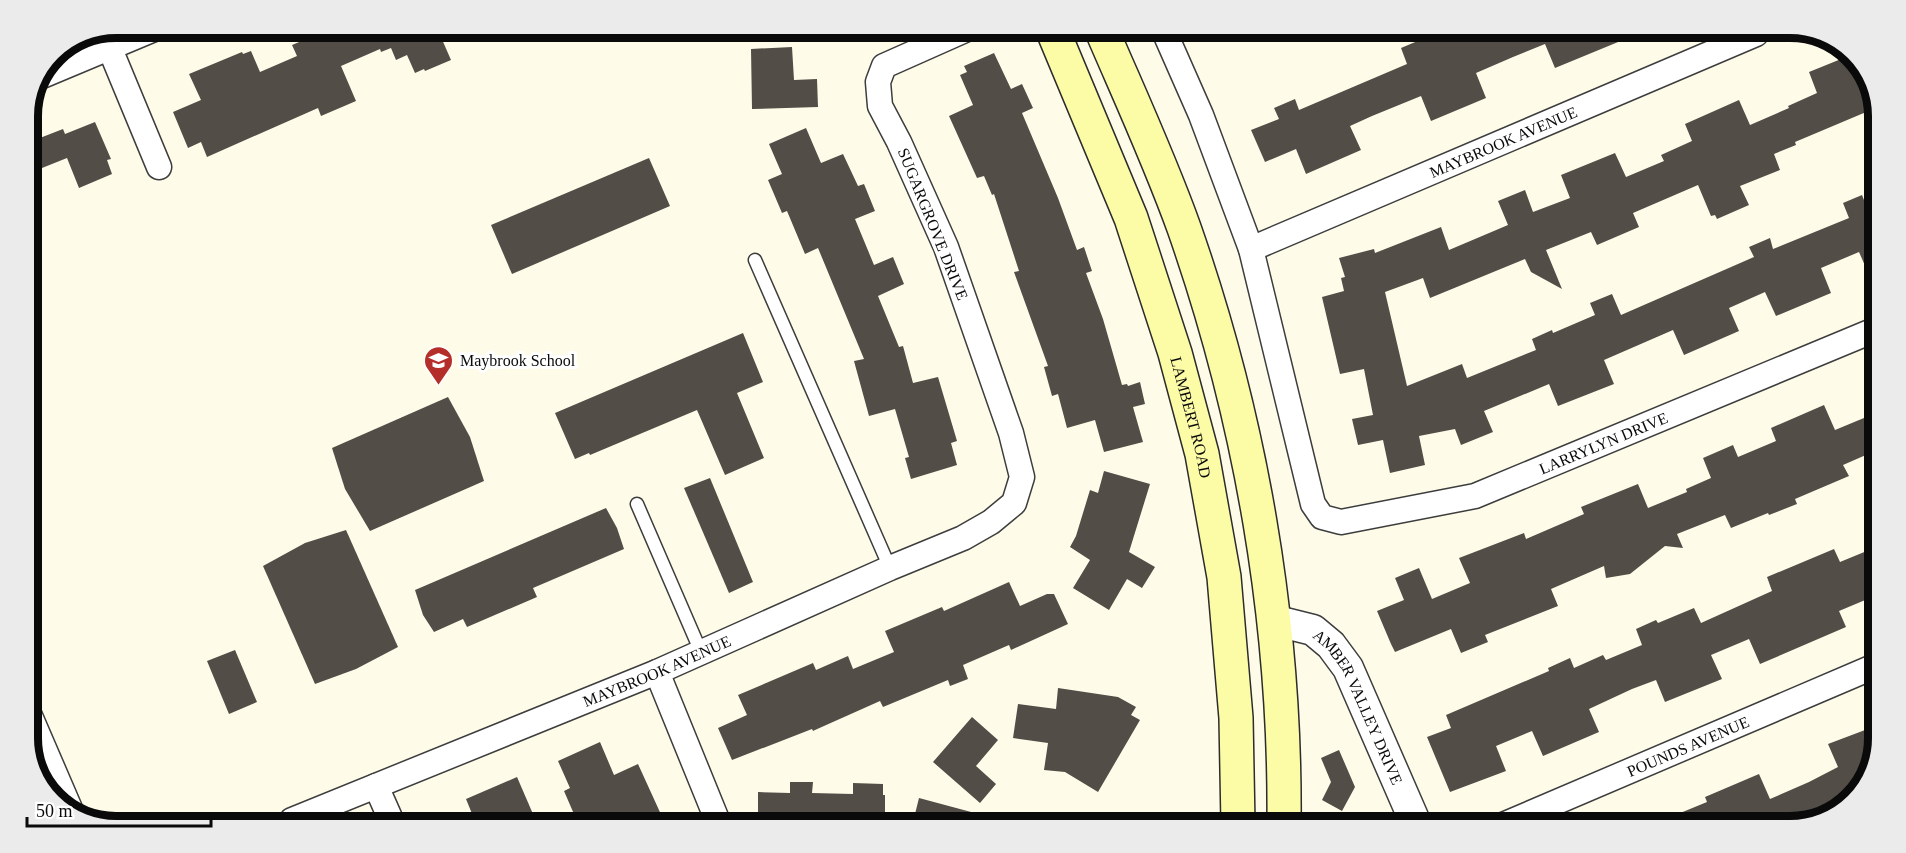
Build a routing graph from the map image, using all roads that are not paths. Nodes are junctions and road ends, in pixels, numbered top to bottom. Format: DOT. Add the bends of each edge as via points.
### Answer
graph roads {
  1 [pos="947,38"];
  2 [pos="1056,38"];
  3 [pos="1105,38"];
  4 [pos="1167,38"];
  5 [pos="1747,38"];
  6 [pos="107,40"];
  7 [pos="52,70"];
  8 [pos="159,167"];
  9 [pos="1251,249"];
  10 [pos="755,260"];
  11 [pos="1868,333"];
  12 [pos="1202,454"];
  13 [pos="1014,503"];
  14 [pos="637,504"];
  15 [pos="890,568"];
  16 [pos="1273,620"];
  17 [pos="701,652"];
  18 [pos="1868,669"];
  19 [pos="657,672"];
  20 [pos="38,734"];
  21 [pos="376,786"];
  22 [pos="65,797"];
  23 [pos="302,816"];
  24 [pos="389,816"];
  25 [pos="715,816"];
  26 [pos="1238,816"];
  27 [pos="1284,816"];
  28 [pos="1412,816"];
  29 [pos="1524,816"];
  1 -- 13 [label="street, SUGARGROVE DRIVE" via="884,66 878,82 880,106 946,247 1011,433 1022,477"];
  2 -- 12 [label="main road, LAMBERT ROAD" via="1131,218 1175,353"];
  3 -- 16 [label="main road" via="1179,216 1209,303 1254,490"];
  4 -- 9 [label="street" via="1201,115"];
  5 -- 9 [label="street, MAYBROOK AVENUE"];
  6 -- 7 [label="street"];
  6 -- 8 [label="street"];
  9 -- 11 [label="street, LARRYLYN DRIVE" via="1313,504 1322,517 1341,522 1475,496"];
  10 -- 15 [label="lane"];
  12 -- 16 [label="main road" via="1224,470 1230,485 1249,608 1256,617"];
  12 -- 26 [label="main road, LAMBERT ROAD" via="1224,577 1236,718"];
  13 -- 15 [label="street, MAYBROOK AVENUE" via="992,522 963,538"];
  14 -- 17 [label="lane"];
  15 -- 17 [label="street, MAYBROOK AVENUE"];
  16 -- 27 [label="main road"];
  16 -- 28 [label="street, AMBER VALLEY DRIVE" via="1313,630 1331,645 1348,668"];
  17 -- 19 [label="street, MAYBROOK AVENUE"];
  18 -- 29 [label="street, POUNDS AVENUE"];
  19 -- 21 [label="street, MAYBROOK AVENUE"];
  19 -- 25 [label="street"];
  20 -- 22 [label="street"];
  21 -- 23 [label="street, MAYBROOK AVENUE"];
  21 -- 24 [label="street"];
}
